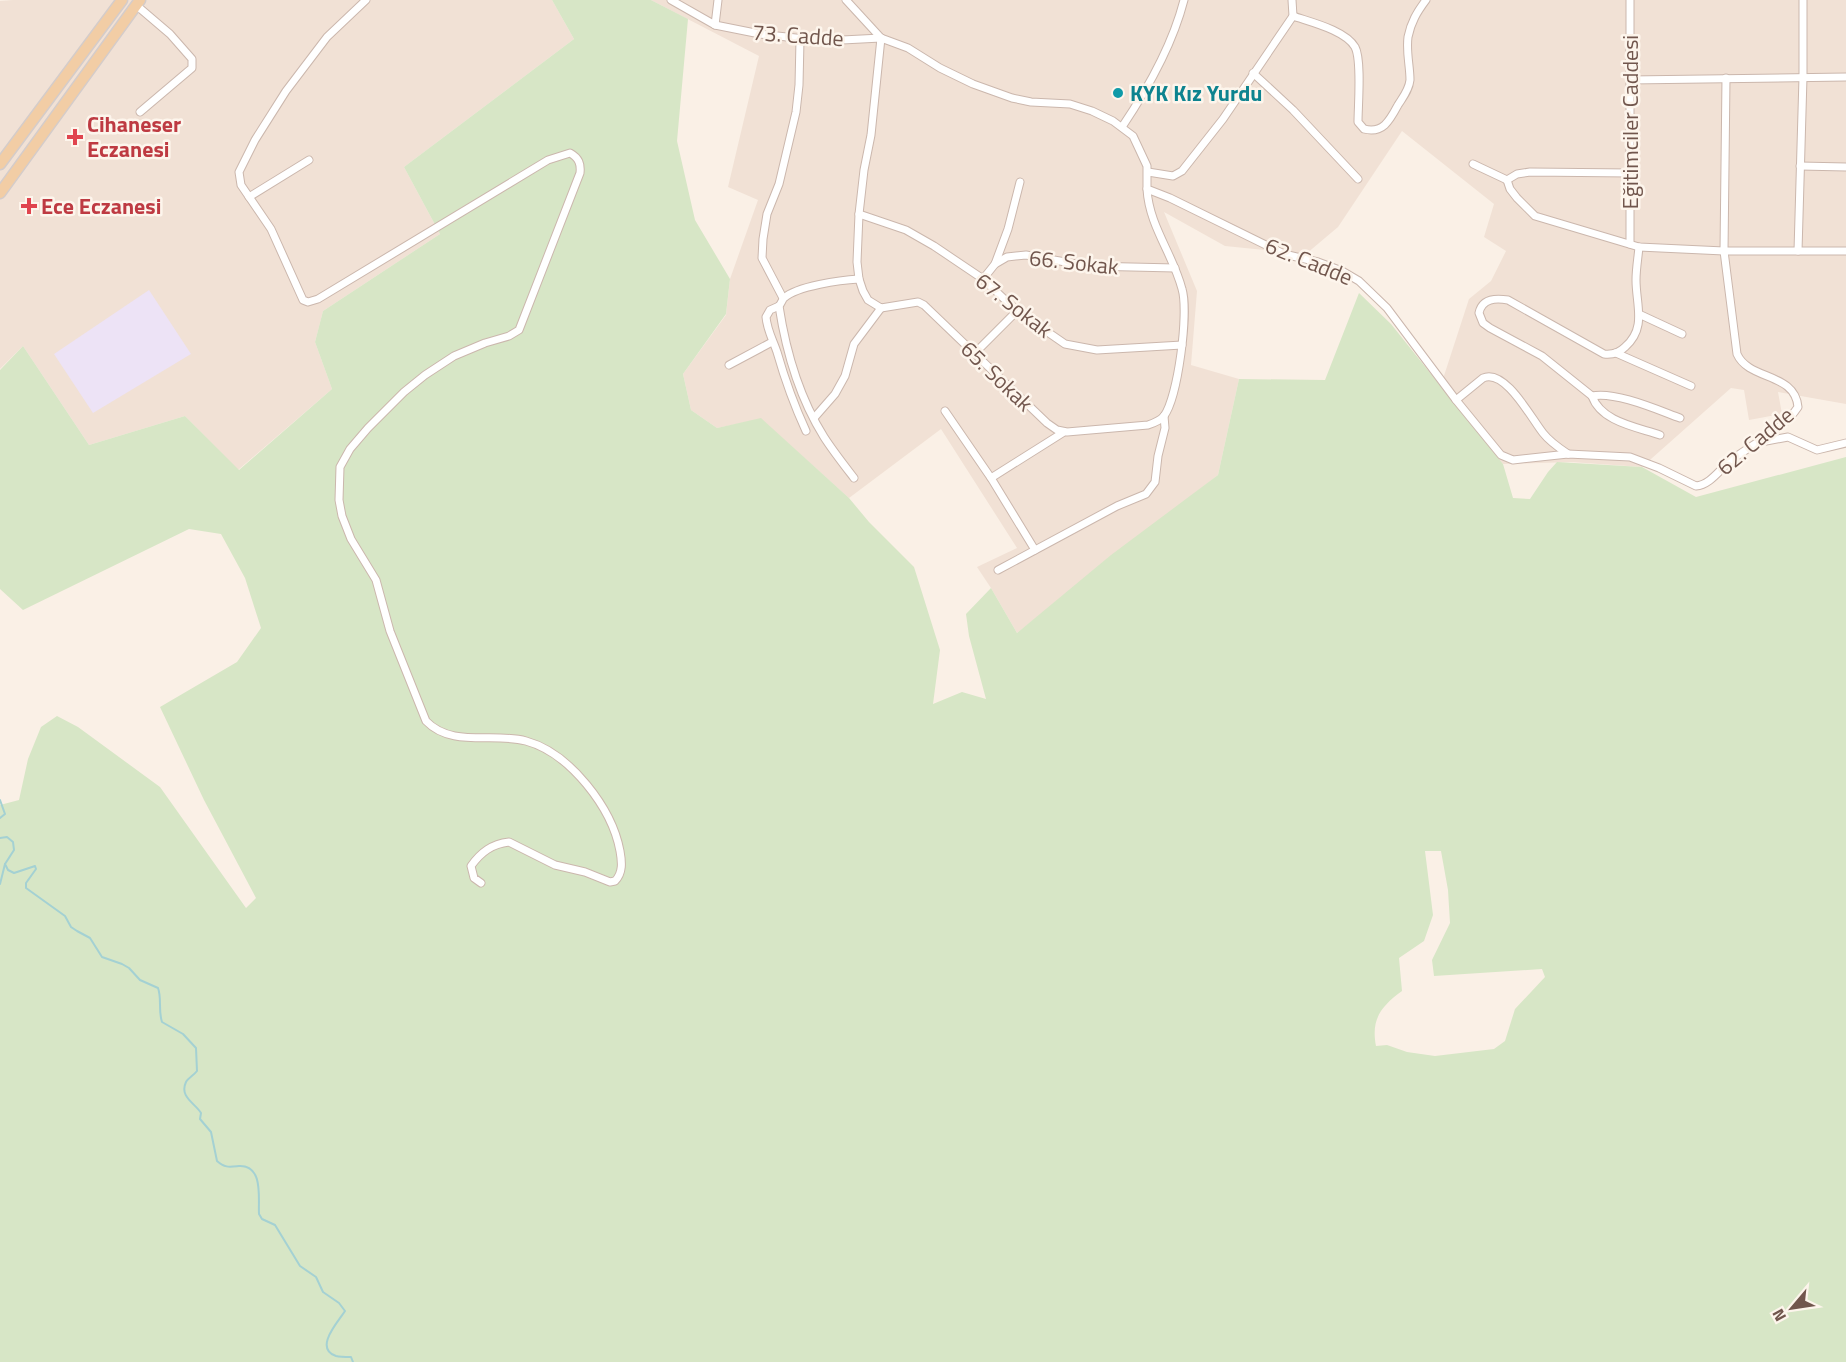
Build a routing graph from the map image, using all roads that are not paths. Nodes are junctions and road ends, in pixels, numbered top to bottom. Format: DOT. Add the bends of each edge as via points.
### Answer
graph roads {
  1 [pos="122,0"];
  2 [pos="366,0"];
  3 [pos="671,0"];
  4 [pos="718,0"];
  5 [pos="846,0"];
  6 [pos="1184,0"];
  7 [pos="1293,0"];
  8 [pos="1426,0"];
  9 [pos="1630,0"];
  10 [pos="1803,0"];
  11 [pos="138,2"];
  12 [pos="1293,16"];
  13 [pos="715,25"];
  14 [pos="881,38"];
  15 [pos="800,40"];
  16 [pos="1253,73"];
  17 [pos="1846,76"];
  18 [pos="1803,77"];
  19 [pos="1726,78"];
  20 [pos="1630,80"];
  21 [pos="140,111"];
  22 [pos="1122,126"];
  23 [pos="309,160"];
  24 [pos="0,164"];
  25 [pos="1473,164"];
  26 [pos="1800,166"];
  27 [pos="1846,167"];
  28 [pos="1148,172"];
  29 [pos="1630,173"];
  30 [pos="1358,179"];
  31 [pos="1507,180"];
  32 [pos="1020,182"];
  33 [pos="1147,189"];
  34 [pos="0,194"];
  35 [pos="249,197"];
  36 [pos="859,214"];
  37 [pos="1630,244"];
  38 [pos="1639,247"];
  39 [pos="1724,251"];
  40 [pos="1798,251"];
  41 [pos="1846,251"];
  42 [pos="995,264"];
  43 [pos="1174,268"];
  44 [pos="859,279"];
  45 [pos="983,279"];
  46 [pos="783,298"];
  47 [pos="779,306"];
  48 [pos="881,308"];
  49 [pos="1017,312"];
  50 [pos="1641,315"];
  51 [pos="1682,334"];
  52 [pos="772,342"];
  53 [pos="1182,345"];
  54 [pos="974,354"];
  55 [pos="1616,354"];
  56 [pos="729,365"];
  57 [pos="1691,386"];
  58 [pos="1592,396"];
  59 [pos="1456,400"];
  60 [pos="945,411"];
  61 [pos="1164,416"];
  62 [pos="1680,417"];
  63 [pos="814,418"];
  64 [pos="806,431"];
  65 [pos="1064,432"];
  66 [pos="1660,435"];
  67 [pos="1759,443"];
  68 [pos="1846,443"];
  69 [pos="1568,454"];
  70 [pos="854,478"];
  71 [pos="991,478"];
  72 [pos="1035,550"];
  73 [pos="998,570"];
  74 [pos="481,883"];
  1 -- 24 [label="main road"];
  2 -- 35 [label="street" via="327,37 285,91 255,140 239,172 240,185"];
  3 -- 13 [label="street, 73. Cadde"];
  4 -- 13 [label="street"];
  5 -- 14 [label="street"];
  6 -- 22 [label="street" via="1143,96"];
  7 -- 12 [label="street"];
  8 -- 12 [label="street" via="1414,16 1408,39 1407,90 1392,119 1376,130 1364,129 1358,122 1358,60 1351,42 1329,28"];
  9 -- 20 [label="street, Eğitimciler Caddesi"];
  10 -- 18 [label="street"];
  11 -- 21 [label="street" via="193,64"];
  11 -- 34 [label="main road"];
  12 -- 16 [label="street"];
  13 -- 15 [label="street, 73. Cadde"];
  14 -- 15 [label="street, 73. Cadde"];
  14 -- 22 [label="street" via="908,48 973,84 1031,102 1070,104"];
  14 -- 36 [label="street"];
  15 -- 46 [label="street" via="796,112 763,239 762,258"];
  16 -- 28 [label="street" via="1182,171 1173,176"];
  16 -- 30 [label="street"];
  17 -- 18 [label="street"];
  18 -- 19 [label="street"];
  18 -- 26 [label="street"];
  19 -- 20 [label="street"];
  19 -- 39 [label="street"];
  20 -- 29 [label="street, Eğitimciler Caddesi"];
  22 -- 28 [label="street" via="1140,147"];
  23 -- 35 [label="street"];
  25 -- 31 [label="street"];
  26 -- 27 [label="street"];
  26 -- 40 [label="street"];
  28 -- 33 [label="street"];
  29 -- 31 [label="street" via="1530,172"];
  29 -- 37 [label="street, Eğitimciler Caddesi"];
  31 -- 37 [label="street" via="1517,198 1535,216"];
  32 -- 42 [label="street"];
  33 -- 43 [label="street" via="1153,223"];
  33 -- 59 [label="street, 62. Cadde" via="1284,254 1326,265 1359,281 1387,308"];
  35 -- 74 [label="street" via="271,229 303,300 312,302 548,160 570,153 580,163 580,173 519,330 454,356 425,375 368,428 340,467 342,516 376,580 390,631 426,721 444,734 514,738 543,747 588,787 617,835 622,861 615,881 555,865 509,842 491,847 471,866 474,878"];
  36 -- 44 [label="street"];
  36 -- 45 [label="street, 67. Sokak" via="906,230"];
  37 -- 38 [label="street"];
  38 -- 39 [label="street"];
  38 -- 50 [label="street" via="1636,284"];
  39 -- 40 [label="street"];
  39 -- 67 [label="street, 62. Cadde" via="1740,361 1784,383 1798,403 1796,411"];
  40 -- 41 [label="street"];
  42 -- 43 [label="street, 66. Sokak" via="1007,257 1026,255 1088,266"];
  42 -- 45 [label="street, 66. Sokak"];
  43 -- 53 [label="street" via="1183,290"];
  44 -- 46 [label="street" via="832,281"];
  44 -- 48 [label="street" via="868,300"];
  45 -- 49 [label="street, 67. Sokak"];
  46 -- 47 [label="street"];
  47 -- 52 [label="street" via="766,317"];
  47 -- 63 [label="street" via="790,365"];
  48 -- 54 [label="street, 65. Sokak" via="918,302"];
  48 -- 63 [label="street" via="854,344 835,394"];
  49 -- 53 [label="street, 67. Sokak" via="1072,347 1107,350"];
  49 -- 54 [label="street"];
  50 -- 51 [label="street"];
  50 -- 55 [label="street" via="1637,332"];
  52 -- 56 [label="street"];
  52 -- 64 [label="street"];
  53 -- 61 [label="street"];
  54 -- 65 [label="street, 65. Sokak" via="1047,423"];
  55 -- 57 [label="street"];
  55 -- 58 [label="street" via="1604,354 1508,300 1493,298 1480,308 1483,323 1542,356"];
  58 -- 62 [label="street" via="1634,401"];
  58 -- 66 [label="street" via="1608,416"];
  59 -- 69 [label="street, 62. Cadde" via="1507,458"];
  59 -- 69 [label="street" via="1483,378 1500,379 1543,434"];
  60 -- 71 [label="street"];
  61 -- 65 [label="street" via="1148,425"];
  61 -- 72 [label="street" via="1155,482 1146,494"];
  63 -- 70 [label="street" via="823,437"];
  65 -- 71 [label="street"];
  67 -- 68 [label="street" via="1788,437 1817,450"];
  67 -- 69 [label="street, 62. Cadde" via="1730,461 1702,486 1630,458"];
  71 -- 72 [label="street"];
  72 -- 73 [label="street"];
}
